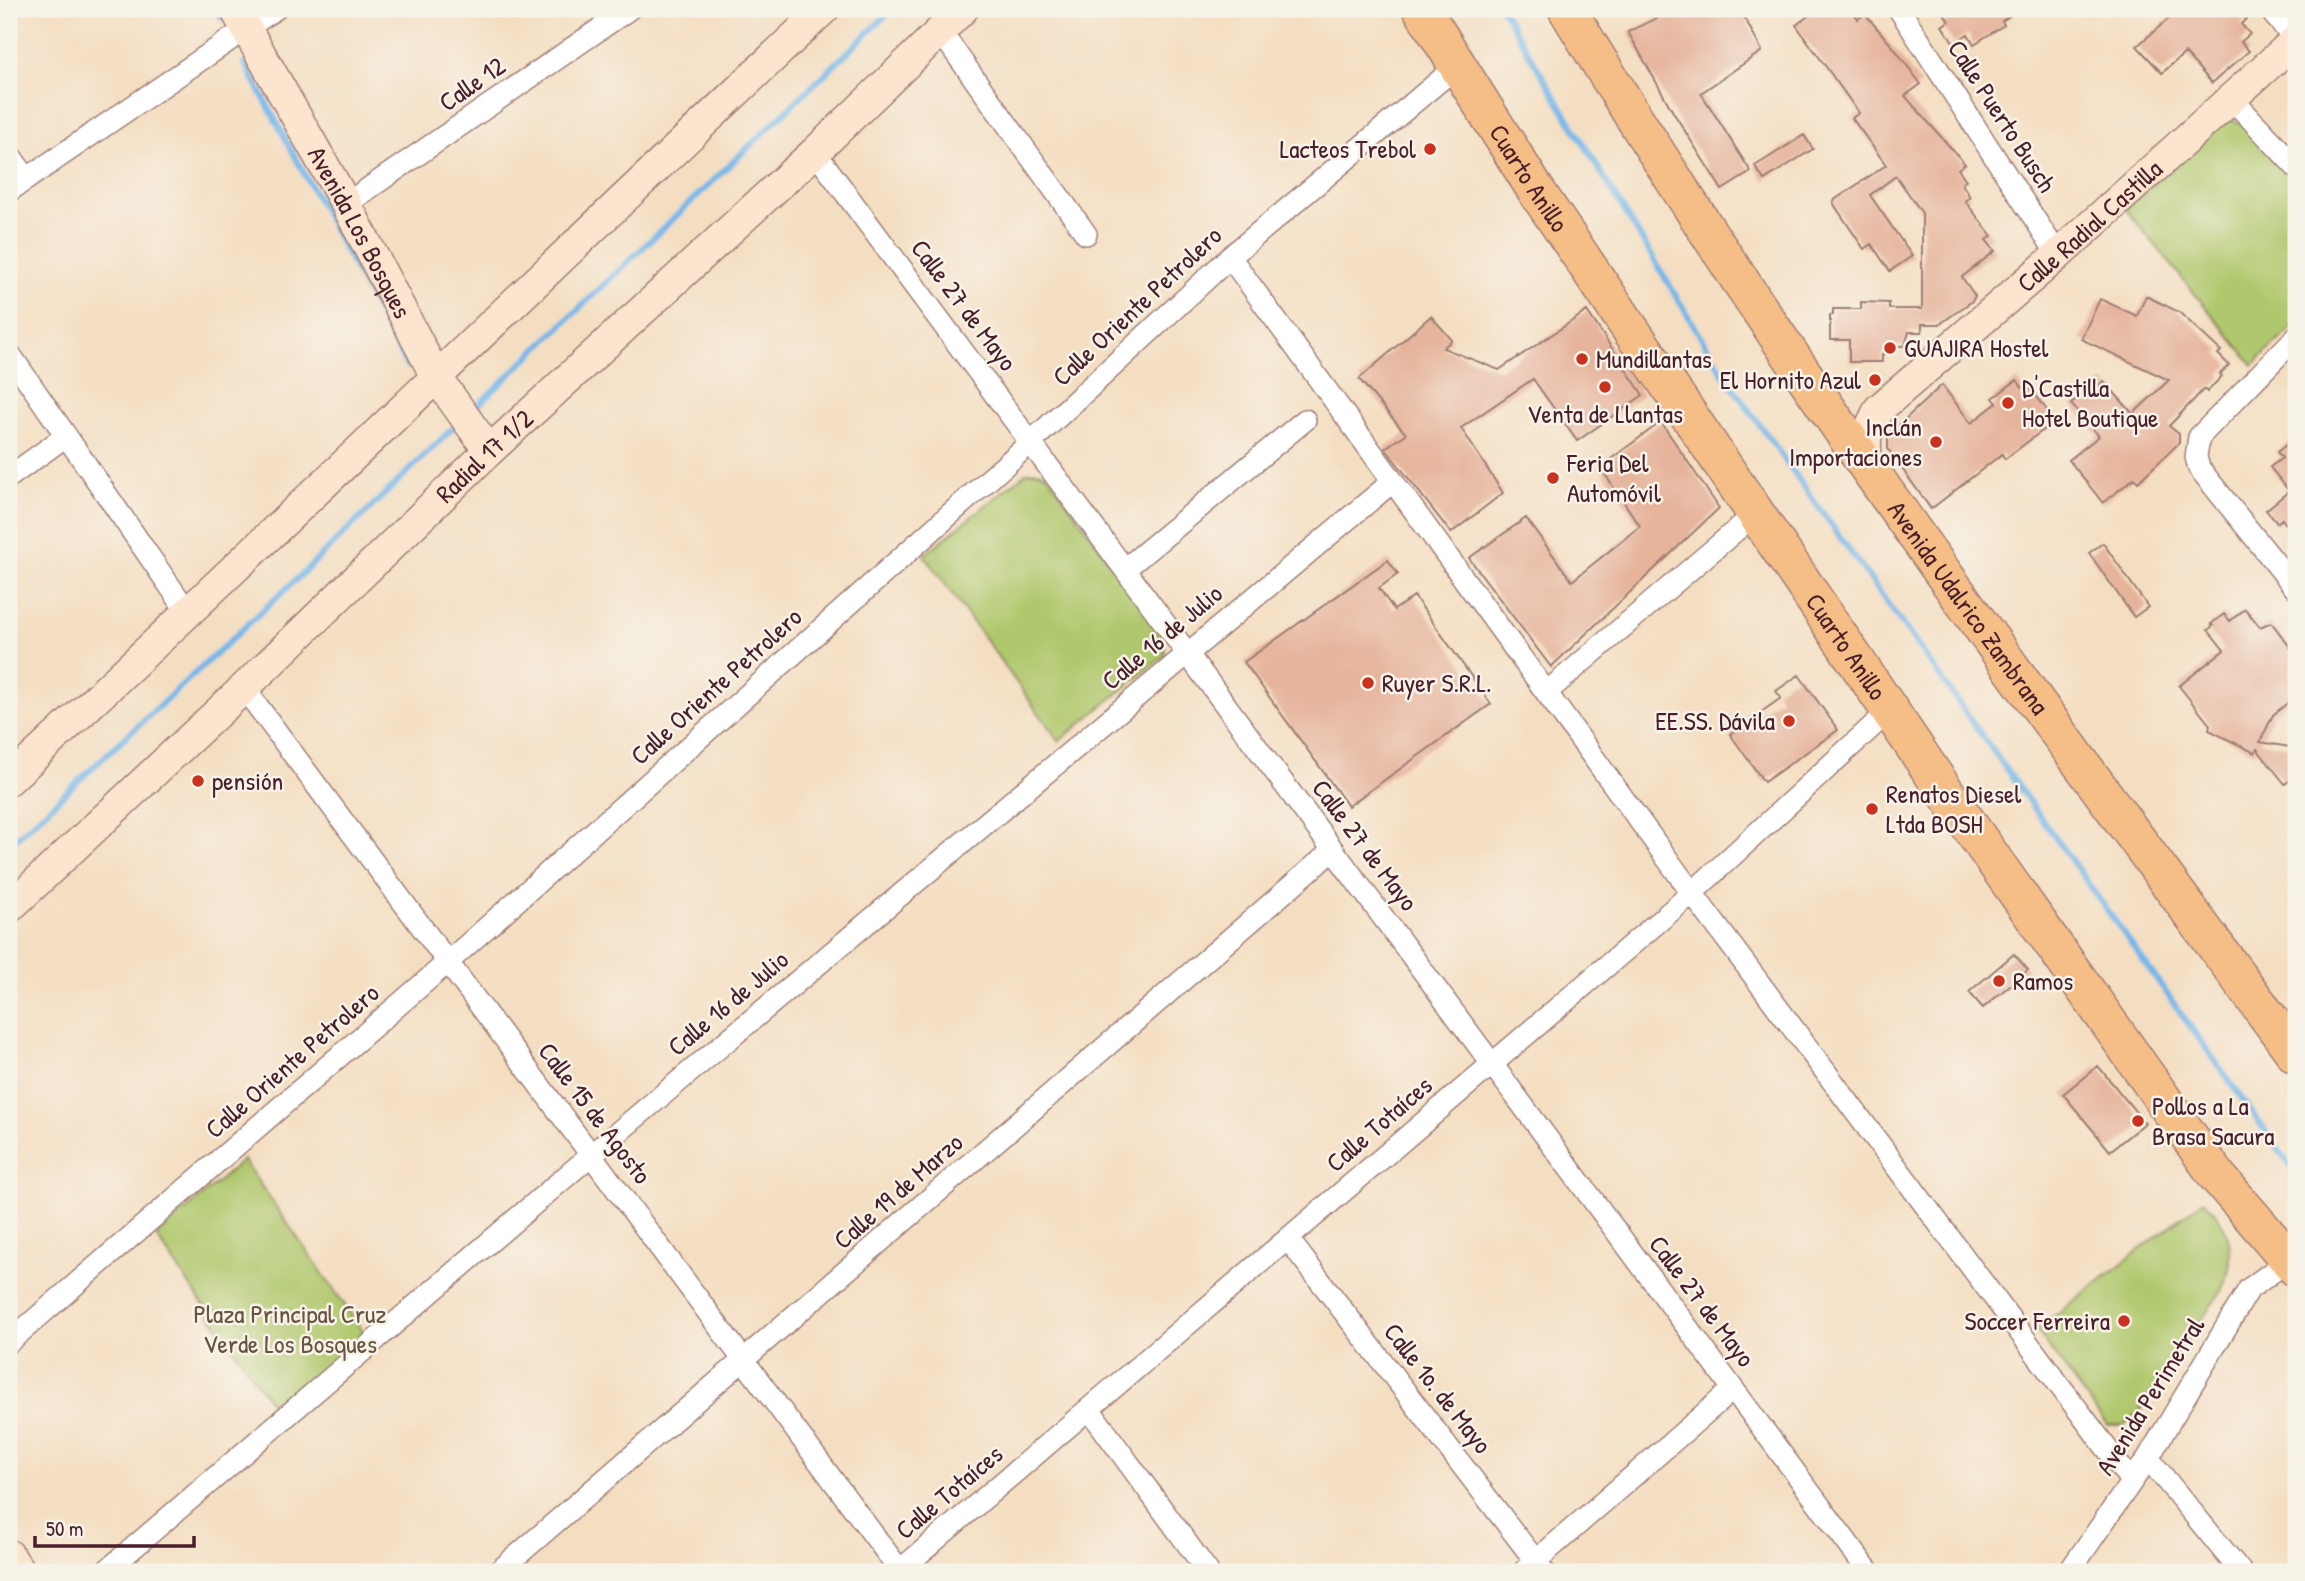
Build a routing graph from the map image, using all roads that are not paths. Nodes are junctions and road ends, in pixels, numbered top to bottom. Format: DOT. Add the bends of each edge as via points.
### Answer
graph roads {
  1 [pos="275,9"];
  2 [pos="629,9"];
  3 [pos="824,9"];
  4 [pos="963,9"];
  5 [pos="1422,9"];
  6 [pos="1567,9"];
  7 [pos="1899,9"];
  8 [pos="2269,9"];
  9 [pos="240,19"];
  10 [pos="940,30"];
  11 [pos="2296,40"];
  12 [pos="1457,67"];
  13 [pos="2233,100"];
  14 [pos="816,152"];
  15 [pos="9,153"];
  16 [pos="2296,167"];
  17 [pos="27,179"];
  18 [pos="9,191"];
  19 [pos="346,204"];
  20 [pos="1086,234"];
  21 [pos="2058,255"];
  22 [pos="1230,257"];
  23 [pos="2296,337"];
  24 [pos="9,353"];
  25 [pos="435,375"];
  26 [pos="1879,409"];
  27 [pos="1829,412"];
  28 [pos="1305,420"];
  29 [pos="66,436"];
  30 [pos="1031,442"];
  31 [pos="489,451"];
  32 [pos="1866,465"];
  33 [pos="9,477"];
  34 [pos="1392,482"];
  35 [pos="1755,514"];
  36 [pos="1125,569"];
  37 [pos="2296,589"];
  38 [pos="189,614"];
  39 [pos="1187,653"];
  40 [pos="244,688"];
  41 [pos="1548,691"];
  42 [pos="1889,710"];
  43 [pos="9,780"];
  44 [pos="1333,850"];
  45 [pos="1692,892"];
  46 [pos="9,908"];
  47 [pos="448,962"];
  48 [pos="2296,1055"];
  49 [pos="1492,1064"];
  50 [pos="591,1155"];
  51 [pos="1288,1239"];
  52 [pos="2293,1264"];
  53 [pos="9,1342"];
  54 [pos="744,1361"];
  55 [pos="1733,1389"];
  56 [pos="1089,1409"];
  57 [pos="2148,1458"];
  58 [pos="2132,1481"];
  59 [pos="9,1555"];
  60 [pos="1534,1568"];
  61 [pos="20,1572"];
  62 [pos="105,1572"];
  63 [pos="498,1572"];
  64 [pos="900,1572"];
  65 [pos="1208,1572"];
  66 [pos="1869,1572"];
  67 [pos="2069,1572"];
  68 [pos="2241,1572"];
  1 -- 9 [label="street"];
  2 -- 19 [label="street, Calle 12"];
  3 -- 25 [label="main road"];
  4 -- 10 [label="main road, Radial 17 1/2"];
  5 -- 12 [label="highway, Cuarto Anillo"];
  6 -- 27 [label="highway, Avenida Udalrico Zambrana"];
  7 -- 21 [label="street, Calle Puerto Busch"];
  8 -- 11 [label="street"];
  9 -- 17 [label="street"];
  9 -- 19 [label="main road, Avenida Los Bosques"];
  10 -- 14 [label="main road, Radial 17 1/2"];
  10 -- 20 [label="street"];
  11 -- 13 [label="main road, Calle Radial Castilla"];
  12 -- 22 [label="street, Calle Oriente Petrolero"];
  12 -- 35 [label="highway, Cuarto Anillo"];
  13 -- 16 [label="street"];
  13 -- 21 [label="main road, Calle Radial Castilla"];
  14 -- 30 [label="street, Calle 27 de Mayo"];
  14 -- 31 [label="main road, Radial 17 1/2"];
  15 -- 17 [label="street"];
  17 -- 18 [label="street"];
  19 -- 25 [label="main road, Avenida Los Bosques"];
  21 -- 26 [label="main road, Calle Radial Castilla"];
  22 -- 30 [label="street, Calle Oriente Petrolero"];
  22 -- 34 [label="street"];
  23 -- 37 [label="street" via="2199,437 2196,457 2199,468"];
  24 -- 29 [label="street"];
  25 -- 31 [label="main road, Avenida Los Bosques"];
  25 -- 38 [label="main road"];
  26 -- 27 [label="main road" via="1854,415"];
  26 -- 32 [label="main road, Calle Radial Castilla" via="1866,436"];
  27 -- 32 [label="highway, Avenida Udalrico Zambrana"];
  28 -- 36 [label="street"];
  29 -- 33 [label="street"];
  29 -- 38 [label="street"];
  30 -- 36 [label="street, Calle 27 de Mayo"];
  30 -- 47 [label="street, Calle Oriente Petrolero"];
  31 -- 40 [label="main road, Radial 17 1/2"];
  32 -- 48 [label="highway, Avenida Udalrico Zambrana"];
  34 -- 39 [label="street, Calle 16 de Julio"];
  34 -- 41 [label="street"];
  35 -- 41 [label="street"];
  35 -- 42 [label="highway, Cuarto Anillo"];
  36 -- 39 [label="street, Calle 27 de Mayo"];
  38 -- 43 [label="main road"];
  39 -- 44 [label="street, Calle 27 de Mayo"];
  39 -- 50 [label="street, Calle 16 de Julio"];
  40 -- 46 [label="main road, Radial 17 1/2"];
  40 -- 47 [label="street, Calle 15 de Agosto"];
  41 -- 45 [label="street"];
  42 -- 45 [label="street, Calle Totaíces"];
  42 -- 52 [label="highway, Cuarto Anillo" via="2217,1176"];
  44 -- 49 [label="street, Calle 27 de Mayo"];
  44 -- 54 [label="street, Calle 19 de Marzo"];
  45 -- 49 [label="street, Calle Totaíces"];
  45 -- 58 [label="street"];
  47 -- 50 [label="street, Calle 15 de Agosto"];
  47 -- 53 [label="street, Calle Oriente Petrolero"];
  49 -- 51 [label="street, Calle Totaíces"];
  49 -- 55 [label="street, Calle 27 de Mayo"];
  50 -- 54 [label="street, Calle 15 de Agosto"];
  50 -- 62 [label="street, Calle 16 de Julio"];
  51 -- 56 [label="street, Calle Totaíces"];
  51 -- 60 [label="street, Calle 1o. de Mayo"];
  52 -- 57 [label="street, Avenida Perimetral" via="2249,1289"];
  54 -- 63 [label="street, Calle 19 de Marzo"];
  54 -- 64 [label="street, Calle 15 de Agosto"];
  55 -- 60 [label="street"];
  55 -- 66 [label="street, Calle 27 de Mayo"];
  56 -- 64 [label="street, Calle Totaíces"];
  56 -- 65 [label="street"];
  57 -- 58 [label="street, Avenida Perimetral"];
  57 -- 68 [label="street"];
  58 -- 67 [label="street, Avenida Perimetral"];
  59 -- 61 [label="main road"];
}
